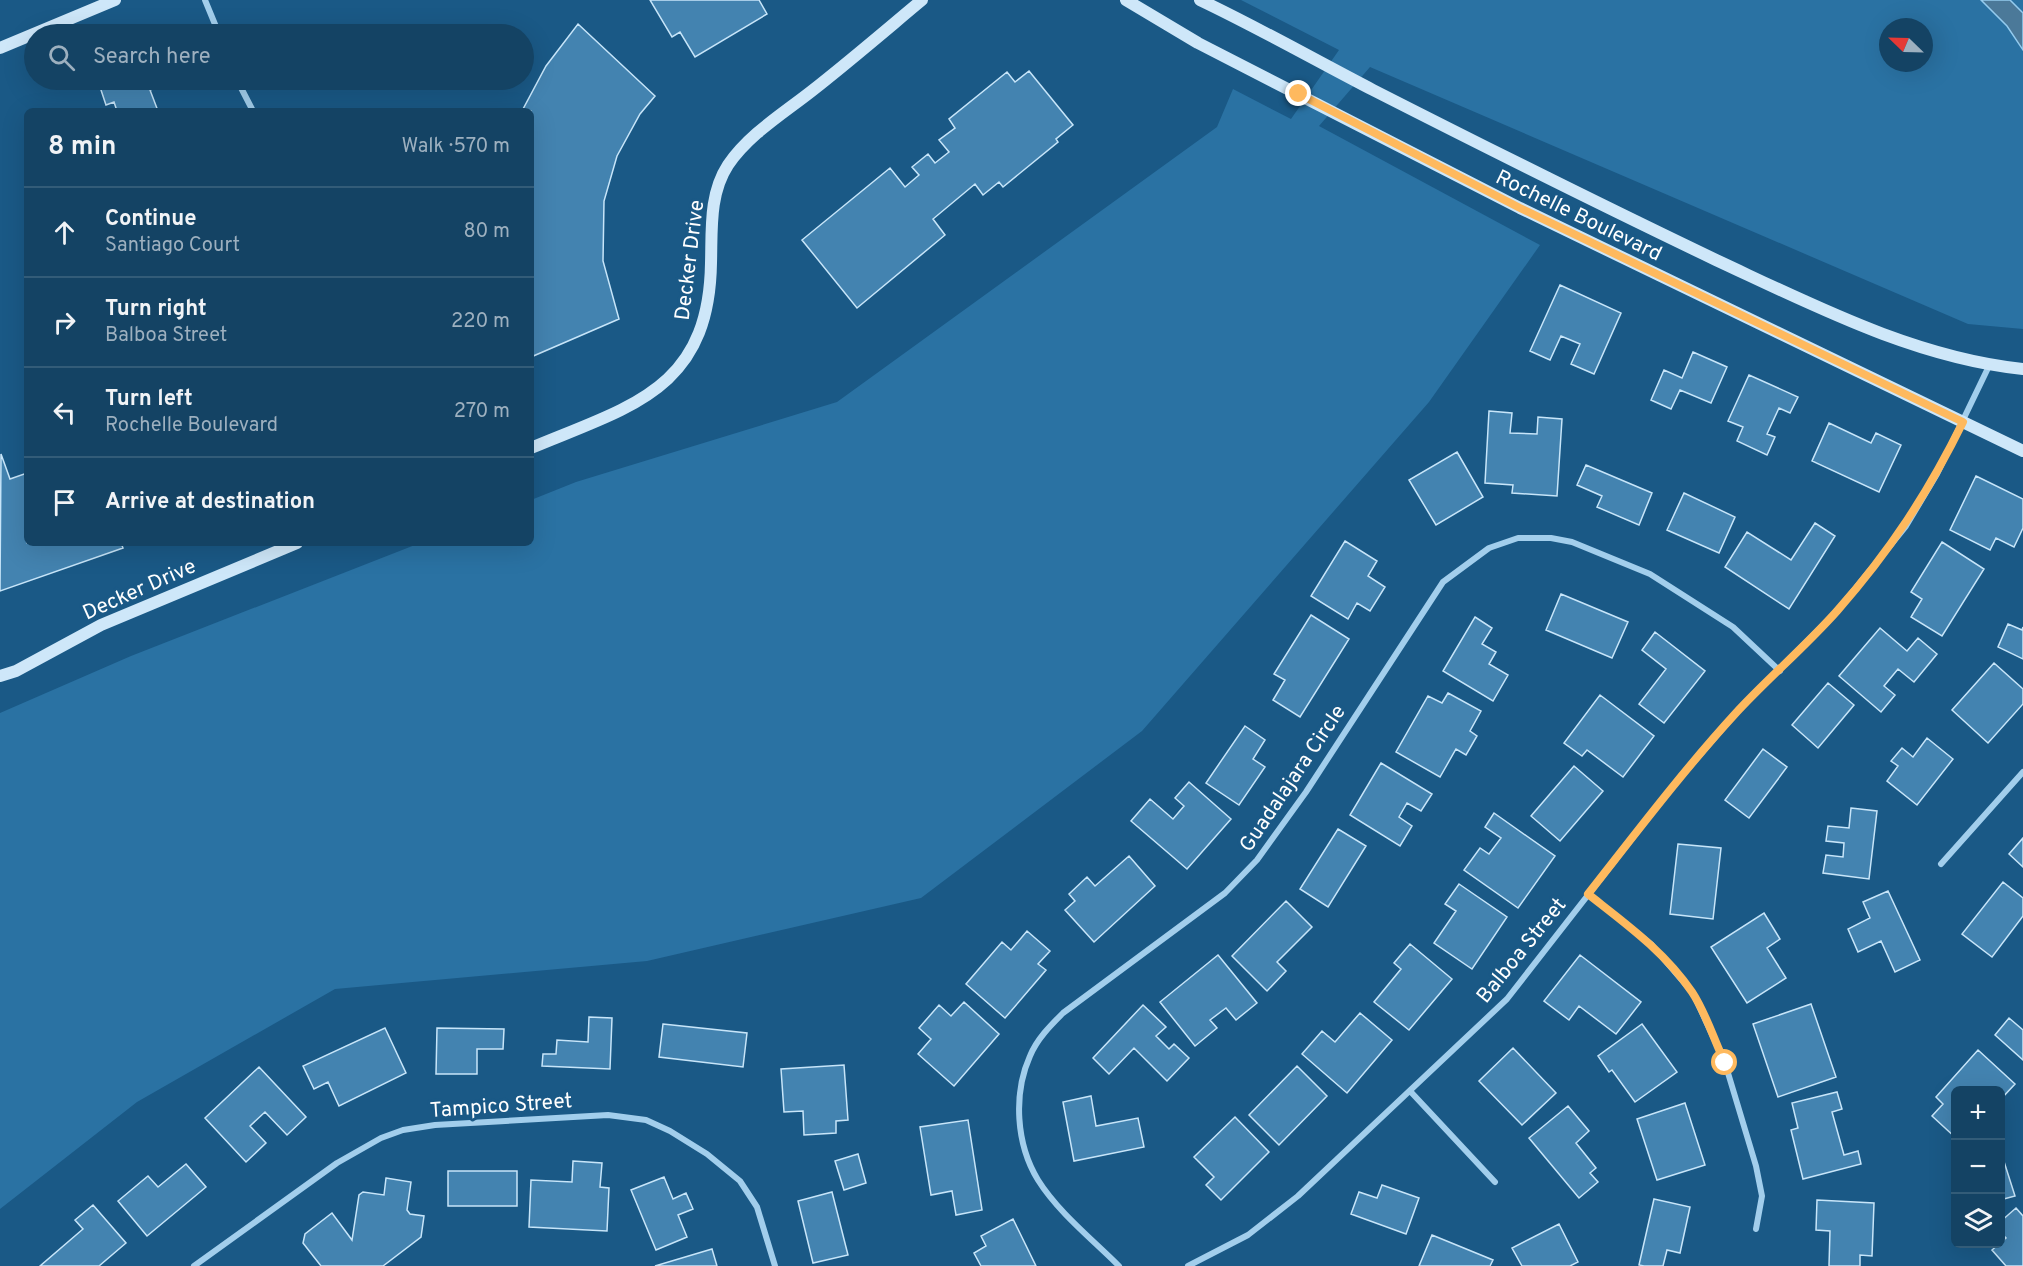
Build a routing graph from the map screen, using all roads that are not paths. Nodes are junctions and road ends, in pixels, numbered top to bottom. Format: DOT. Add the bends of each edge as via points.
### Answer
graph roads {
  1 [pos="115,0"];
  2 [pos="205,0"];
  3 [pos="922,0"];
  4 [pos="1126,0"];
  5 [pos="1200,0"];
  6 [pos="58,24"];
  7 [pos="215,24"];
  8 [pos="24,38"];
  9 [pos="0,48"];
  10 [pos="242,90"];
  11 [pos="251,108"];
  12 [pos="1989,366"];
  13 [pos="2023,369"];
  14 [pos="1963,422"];
  15 [pos="534,447"];
  16 [pos="2023,451"];
  17 [pos="290,546"];
  18 [pos="1780,671"];
  19 [pos="0,676"];
  20 [pos="2023,772"];
  21 [pos="1941,864"];
  22 [pos="1588,894"];
  23 [pos="1410,1091"];
  24 [pos="1495,1182"];
  25 [pos="1756,1229"];
  26 [pos="194,1266"];
  27 [pos="775,1266"];
  28 [pos="1119,1266"];
  29 [pos="1188,1266"];
  1 -- 6 [label="main road"];
  2 -- 7 [label="street"];
  3 -- 15 [label="main road, Decker Drive" via="757,134 728,165 714,202 705,321 695,347 669,377 642,400 613,416"];
  4 -- 14 [label="main road, Rochelle Boulevard" via="1198,43 1520,208"];
  5 -- 12 [label="main road, Rochelle Boulevard" via="1590,201 1799,299 1886,336"];
  8 -- 9 [label="main road"];
  10 -- 11 [label="street"];
  12 -- 13 [label="main road, Rochelle Boulevard"];
  12 -- 14 [label="street, Balboa Street"];
  14 -- 16 [label="main road, Rochelle Boulevard"];
  14 -- 18 [label="street, Balboa Street" via="1906,526 1838,610"];
  17 -- 19 [label="main road, Decker Drive" via="101,625"];
  18 -- 22 [label="street, Balboa Street" via="1736,713 1680,778"];
  18 -- 28 [label="street, Guadalajara Circle" via="1733,627 1694,599 1650,574 1572,542 1518,538 1489,548 1443,582 1257,860 1225,893 1063,1013 1044,1032 1029,1056 1019,1102 1020,1125 1034,1170 1056,1203"];
  20 -- 21 [label="street"];
  22 -- 23 [label="street, Balboa Street" via="1507,999"];
  22 -- 25 [label="street" via="1651,944 1693,993 1725,1063 1756,1166 1762,1196"];
  23 -- 24 [label="street"];
  23 -- 29 [label="street, Balboa Street" via="1298,1196 1248,1235"];
  26 -- 27 [label="street, Tampico Street" via="337,1163 392,1134 435,1125 608,1115 646,1120 670,1131 740,1181 757,1207"];
}
